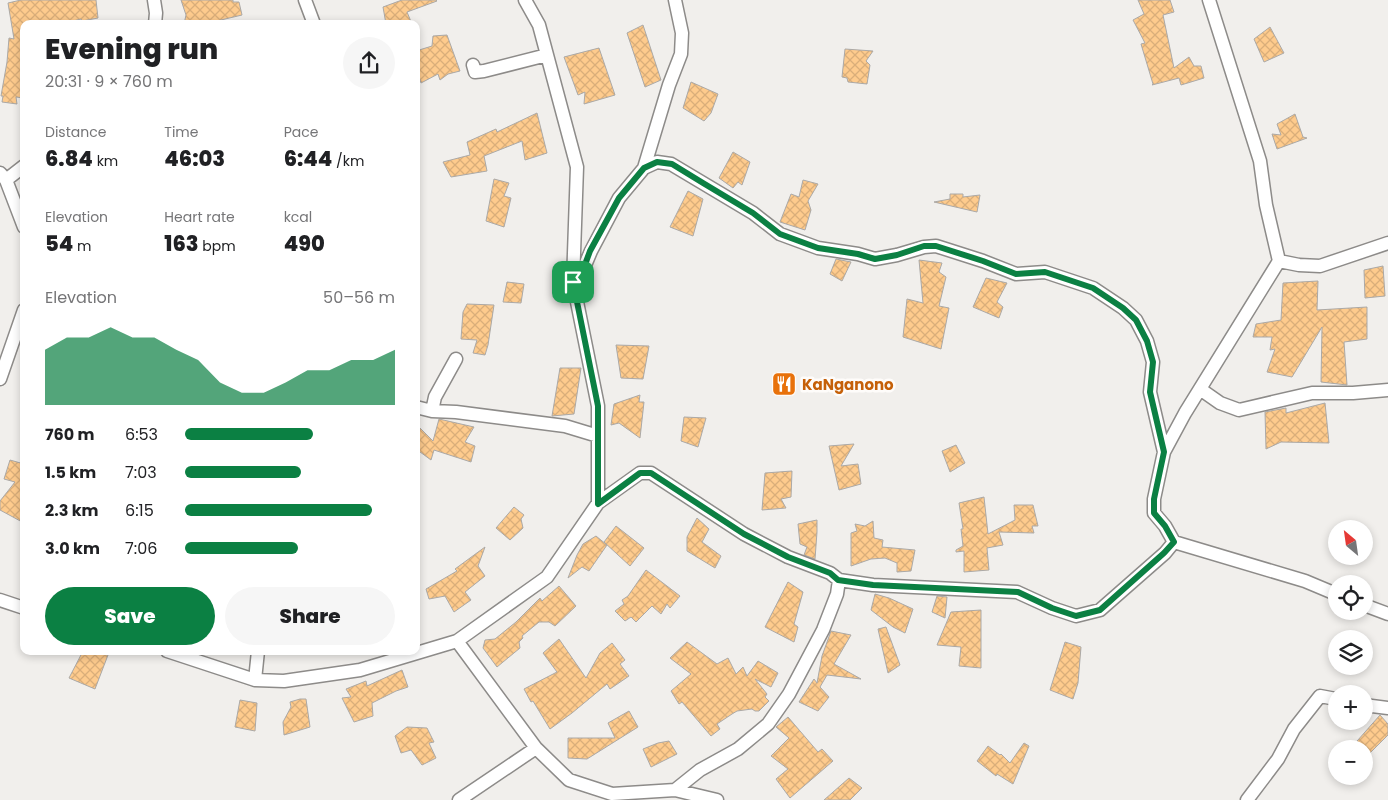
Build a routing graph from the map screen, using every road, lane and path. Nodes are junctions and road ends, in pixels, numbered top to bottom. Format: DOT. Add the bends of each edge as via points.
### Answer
graph roads {
  1 [pos="154,0"];
  2 [pos="305,0"];
  3 [pos="525,0"];
  4 [pos="675,0"];
  5 [pos="1209,0"];
  6 [pos="155,20"];
  7 [pos="312,20"];
  8 [pos="548,55"];
  9 [pos="473,65"];
  10 [pos="20,168"];
  11 [pos="644,168"];
  12 [pos="3,176"];
  13 [pos="20,217"];
  14 [pos="1388,243"];
  15 [pos="1279,261"];
  16 [pos="573,282"];
  17 [pos="20,322"];
  18 [pos="456,359"];
  19 [pos="0,379"];
  20 [pos="1200,389"];
  21 [pos="1388,390"];
  22 [pos="420,408"];
  23 [pos="432,411"];
  24 [pos="598,436"];
  25 [pos="1164,452"];
  26 [pos="598,504"];
  27 [pos="1174,542"];
  28 [pos="838,580"];
  29 [pos="1328,591"];
  30 [pos="0,600"];
  31 [pos="20,607"];
  32 [pos="1373,608"];
  33 [pos="1388,614"];
  34 [pos="457,641"];
  35 [pos="420,652"];
  36 [pos="179,655"];
  37 [pos="258,655"];
  38 [pos="410,655"];
  39 [pos="255,680"];
  40 [pos="1328,698"];
  41 [pos="1373,706"];
  42 [pos="1388,708"];
  43 [pos="536,748"];
  44 [pos="675,790"];
  45 [pos="459,800"];
  46 [pos="717,800"];
  47 [pos="1247,800"];
  1 -- 6 [label="street"];
  2 -- 7 [label="street"];
  3 -- 8 [label="street" via="539,25"];
  4 -- 11 [label="street" via="682,33 681,54"];
  5 -- 15 [label="street" via="1260,161"];
  8 -- 9 [label="street" via="484,71 476,72"];
  8 -- 16 [label="street" via="577,166"];
  10 -- 12 [label="street"];
  11 -- 16 [label="street" via="619,198 583,270"];
  11 -- 25 [label="street" via="657,162 672,164 753,213 780,234 818,248 875,259 924,246 936,246 1016,274 1045,272 1093,288 1136,320 1147,341 1153,362 1150,392"];
  12 -- 13 [label="street"];
  14 -- 15 [label="street" via="1320,266"];
  15 -- 20 [label="street"];
  16 -- 24 [label="street" via="598,406"];
  17 -- 19 [label="street"];
  18 -- 23 [label="street" via="435,397"];
  20 -- 21 [label="street" via="1220,403 1239,410 1312,393"];
  20 -- 25 [label="street"];
  22 -- 23 [label="street"];
  23 -- 24 [label="street" via="565,426"];
  24 -- 26 [label="street"];
  25 -- 27 [label="street" via="1154,513"];
  26 -- 28 [label="street" via="640,473 651,473 744,534 788,557 830,573"];
  26 -- 34 [label="street" via="547,577"];
  27 -- 28 [label="street" via="1100,610 1076,616 1018,592 873,585"];
  27 -- 29 [label="street"];
  28 -- 44 [label="street" via="837,594 823,630 789,694 768,724 738,749 700,770"];
  30 -- 31 [label="street"];
  32 -- 33 [label="street"];
  34 -- 35 [label="street"];
  34 -- 43 [label="street"];
  36 -- 39 [label="street"];
  37 -- 39 [label="street"];
  38 -- 39 [label="street" via="360,670 284,682"];
  40 -- 47 [label="street" via="1320,696"];
  41 -- 42 [label="street"];
  43 -- 44 [label="street" via="569,780 612,794"];
  43 -- 45 [label="street"];
  44 -- 46 [label="street"];
}
